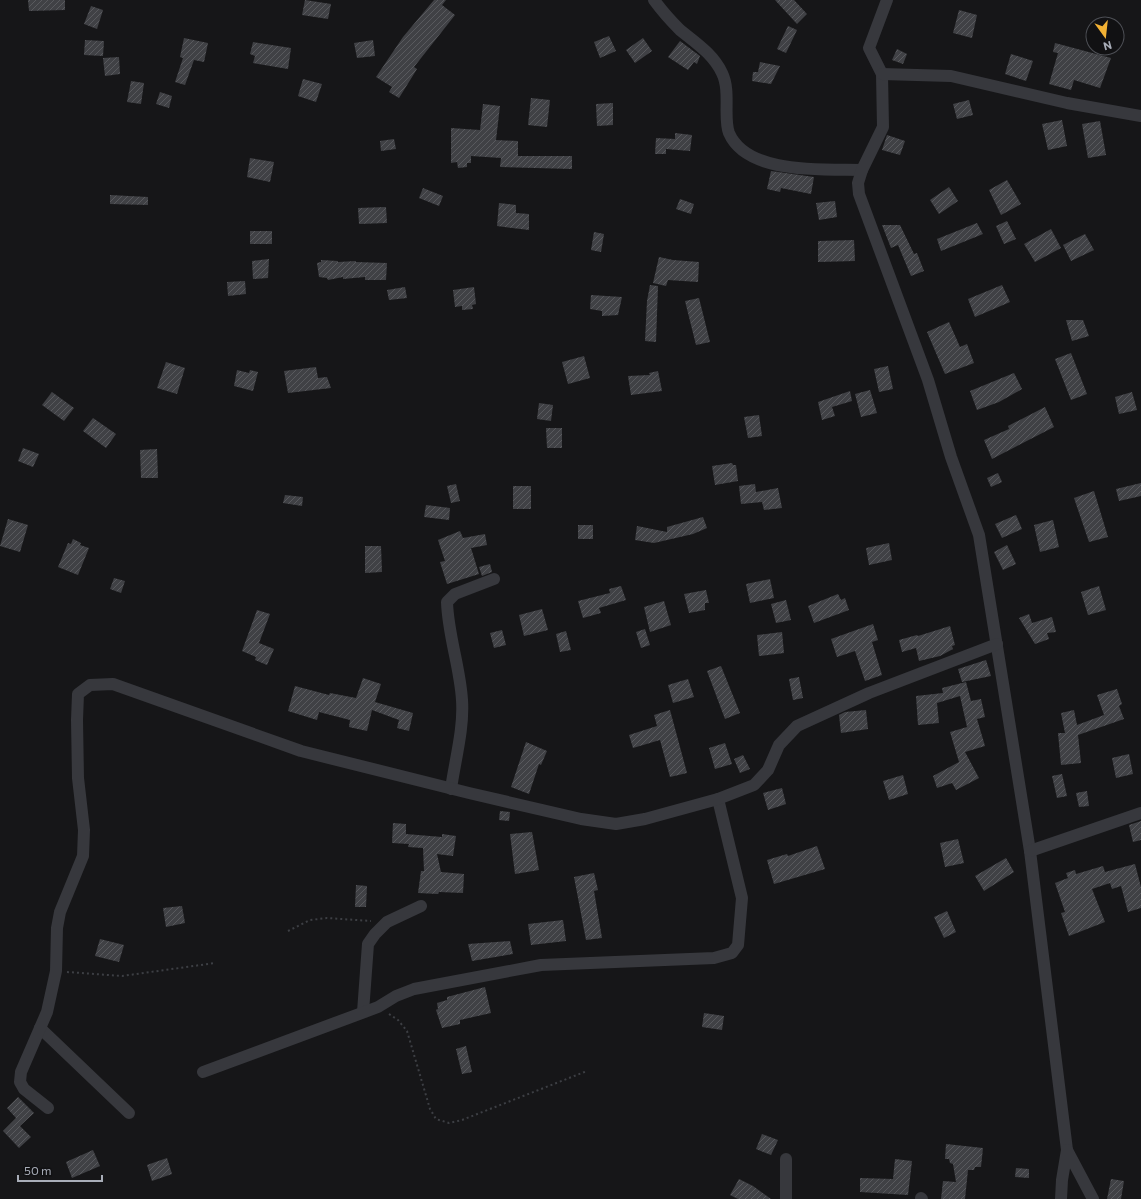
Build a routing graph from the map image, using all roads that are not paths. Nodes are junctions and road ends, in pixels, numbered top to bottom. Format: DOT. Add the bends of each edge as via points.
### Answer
graph roads {
  1 [pos="654,0"];
  2 [pos="887,0"];
  3 [pos="882,74"];
  4 [pos="1141,116"];
  5 [pos="862,170"];
  6 [pos="494,578"];
  7 [pos="997,644"];
  8 [pos="451,789"];
  9 [pos="718,799"];
  10 [pos="1141,813"];
  11 [pos="1030,851"];
  12 [pos="421,906"];
  13 [pos="363,1012"];
  14 [pos="40,1028"];
  15 [pos="203,1072"];
  16 [pos="48,1108"];
  17 [pos="129,1113"];
  18 [pos="1067,1150"];
  19 [pos="786,1159"];
  20 [pos="786,1199"];
  21 [pos="1061,1199"];
  22 [pos="1093,1199"];
  1 -- 5 [label="street" via="679,29 705,50 722,73 726,86 729,132 740,150 758,161 787,166"];
  2 -- 3 [label="street" via="869,48"];
  3 -- 4 [label="street" via="951,76 1067,104"];
  3 -- 5 [label="street" via="883,127"];
  5 -- 7 [label="street" via="858,183 860,194 928,380 951,457 979,535"];
  6 -- 8 [label="street" via="455,594 447,602 462,700 462,722"];
  7 -- 9 [label="street" via="869,693 798,726 779,745 768,770 754,785"];
  7 -- 11 [label="street"];
  8 -- 9 [label="street" via="581,819 616,824 645,819"];
  8 -- 14 [label="street" via="301,751 113,684 90,685 78,694 78,778 84,830 83,856 60,912 56,971 47,1012"];
  9 -- 13 [label="street" via="742,898 738,945 732,954 714,958 541,965 414,989"];
  10 -- 11 [label="street"];
  11 -- 18 [label="street"];
  12 -- 13 [label="street" via="387,922 368,944"];
  13 -- 15 [label="street"];
  14 -- 16 [label="street" via="21,1072 20,1082 24,1089"];
  14 -- 17 [label="street"];
  18 -- 21 [label="street"];
  18 -- 22 [label="street"];
  19 -- 20 [label="street"];
}
